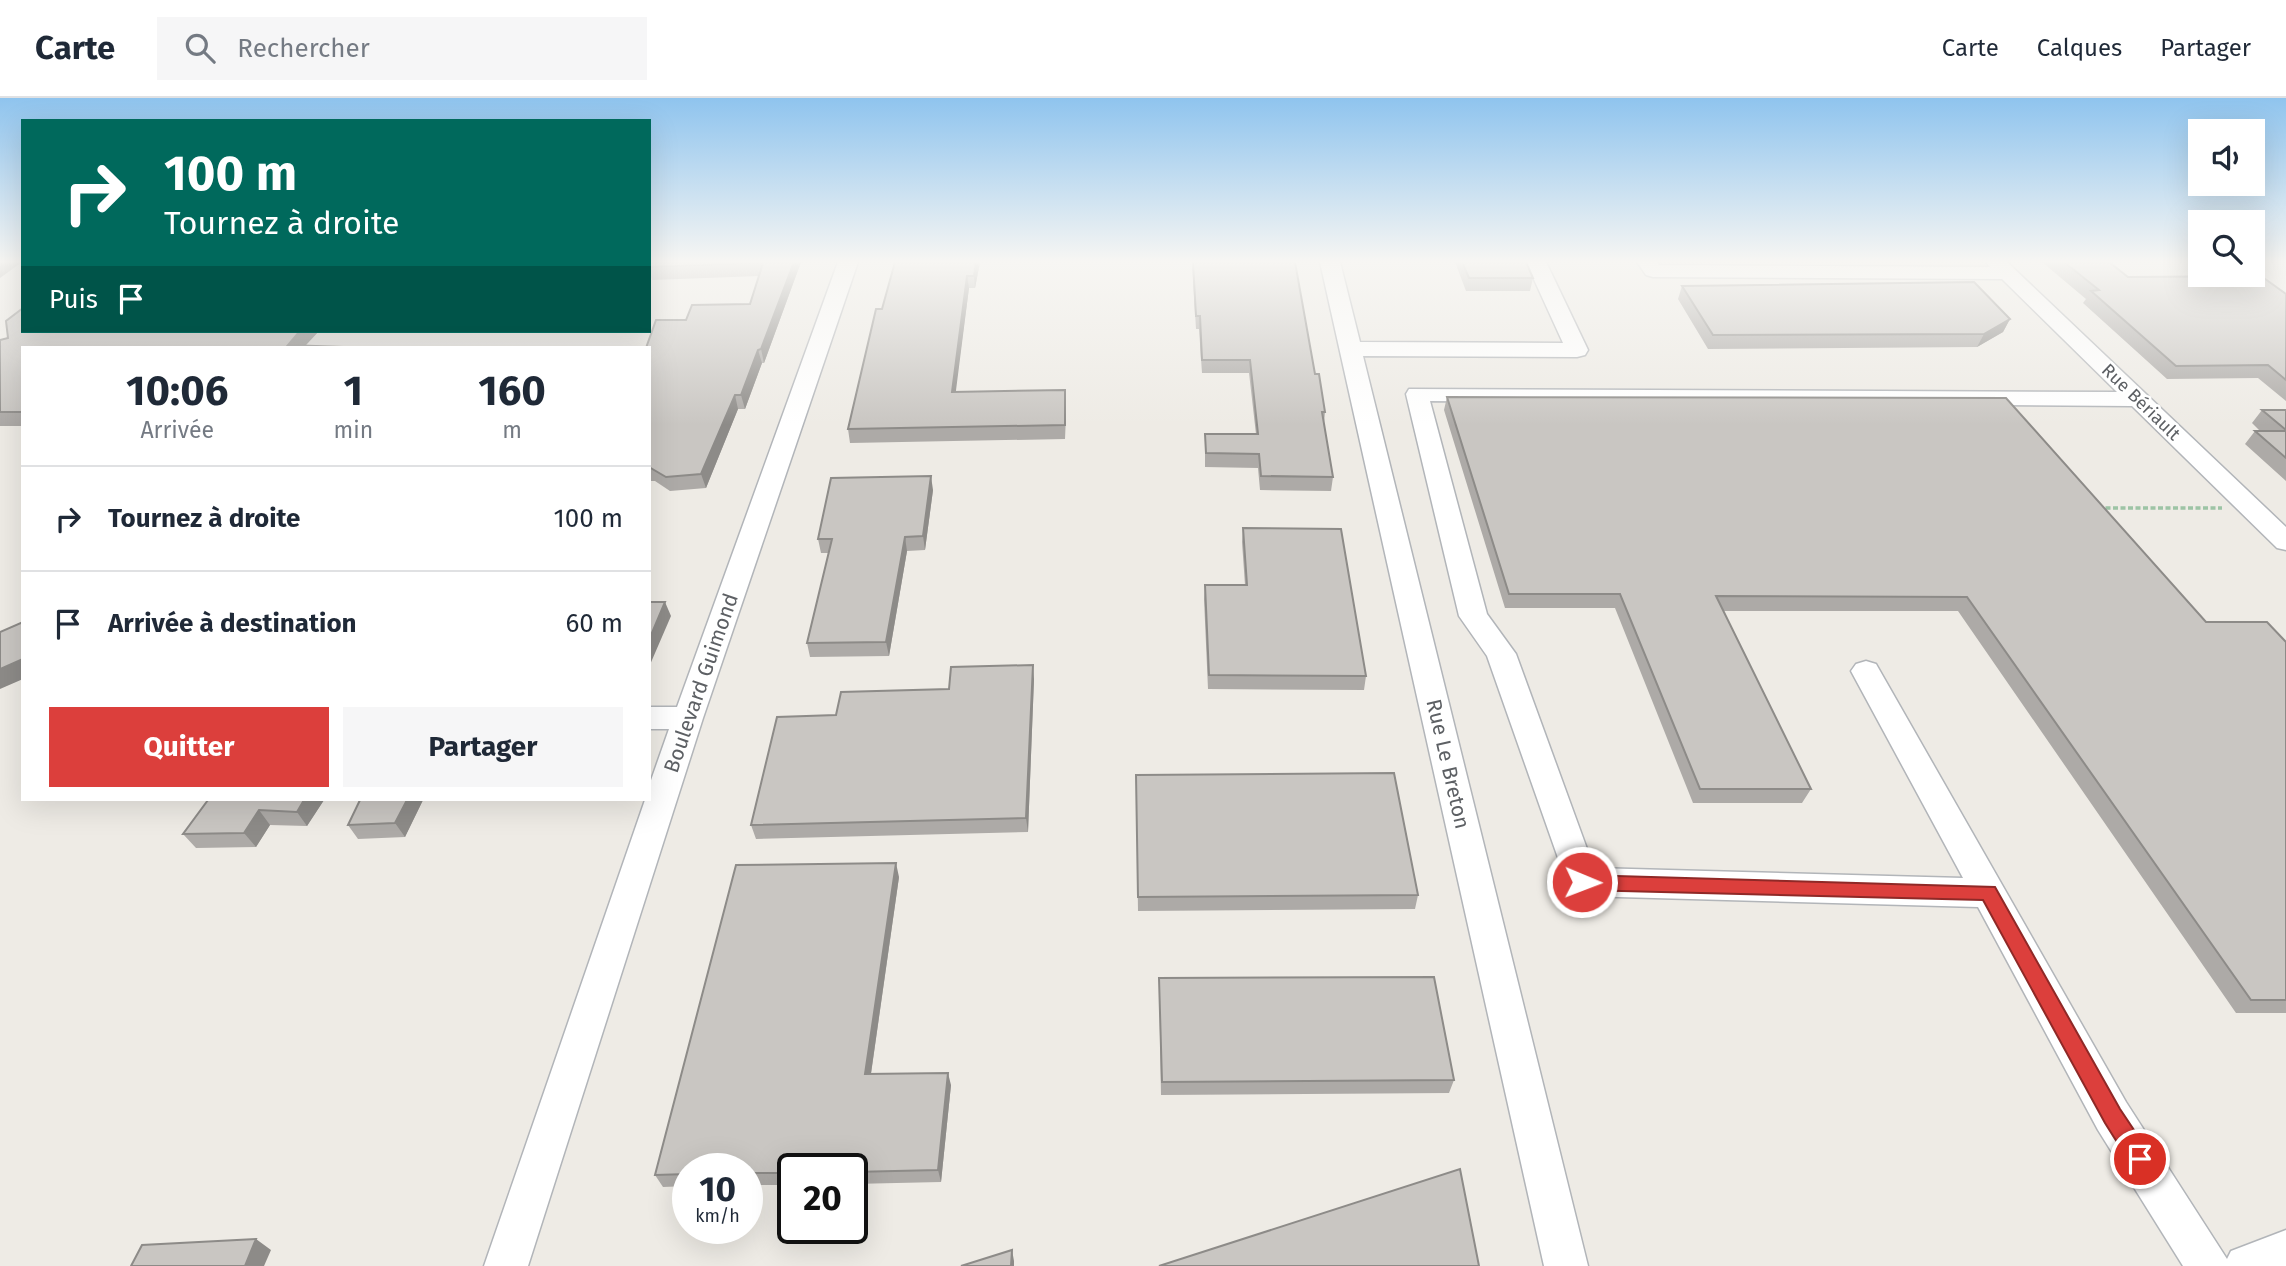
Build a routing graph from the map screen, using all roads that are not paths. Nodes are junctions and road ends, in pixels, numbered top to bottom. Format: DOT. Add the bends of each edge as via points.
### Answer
graph roads {
  1 [pos="829,317"];
  2 [pos="1344,317"];
  3 [pos="1562,317"];
  4 [pos="2053,317"];
  5 [pos="1351,349"];
  6 [pos="2138,399"];
  7 [pos="2286,542"];
  8 [pos="1866,671"];
  9 [pos="651,718"];
  10 [pos="688,718"];
  11 [pos="1989,893"];
  12 [pos="2286,1252"];
  13 [pos="506,1266"];
  14 [pos="1566,1266"];
  15 [pos="2208,1266"];
  16 [pos="2245,1266"];
  1 -- 10 [label="street, Boulevard Guimond"];
  2 -- 5 [label="street, Rue Le Breton"];
  3 -- 5 [label="street" via="1577,350"];
  4 -- 6 [label="street, Rue Bériault"];
  5 -- 14 [label="street, Rue Le Breton"];
  6 -- 7 [label="street, Rue Bériault"];
  6 -- 11 [label="street" via="1417,394 1474,616 1501,654 1582,882"];
  8 -- 11 [label="street"];
  9 -- 10 [label="street"];
  10 -- 13 [label="street, Boulevard Guimond"];
  11 -- 15 [label="street" via="2112,1116"];
  12 -- 16 [label="street"];
}
